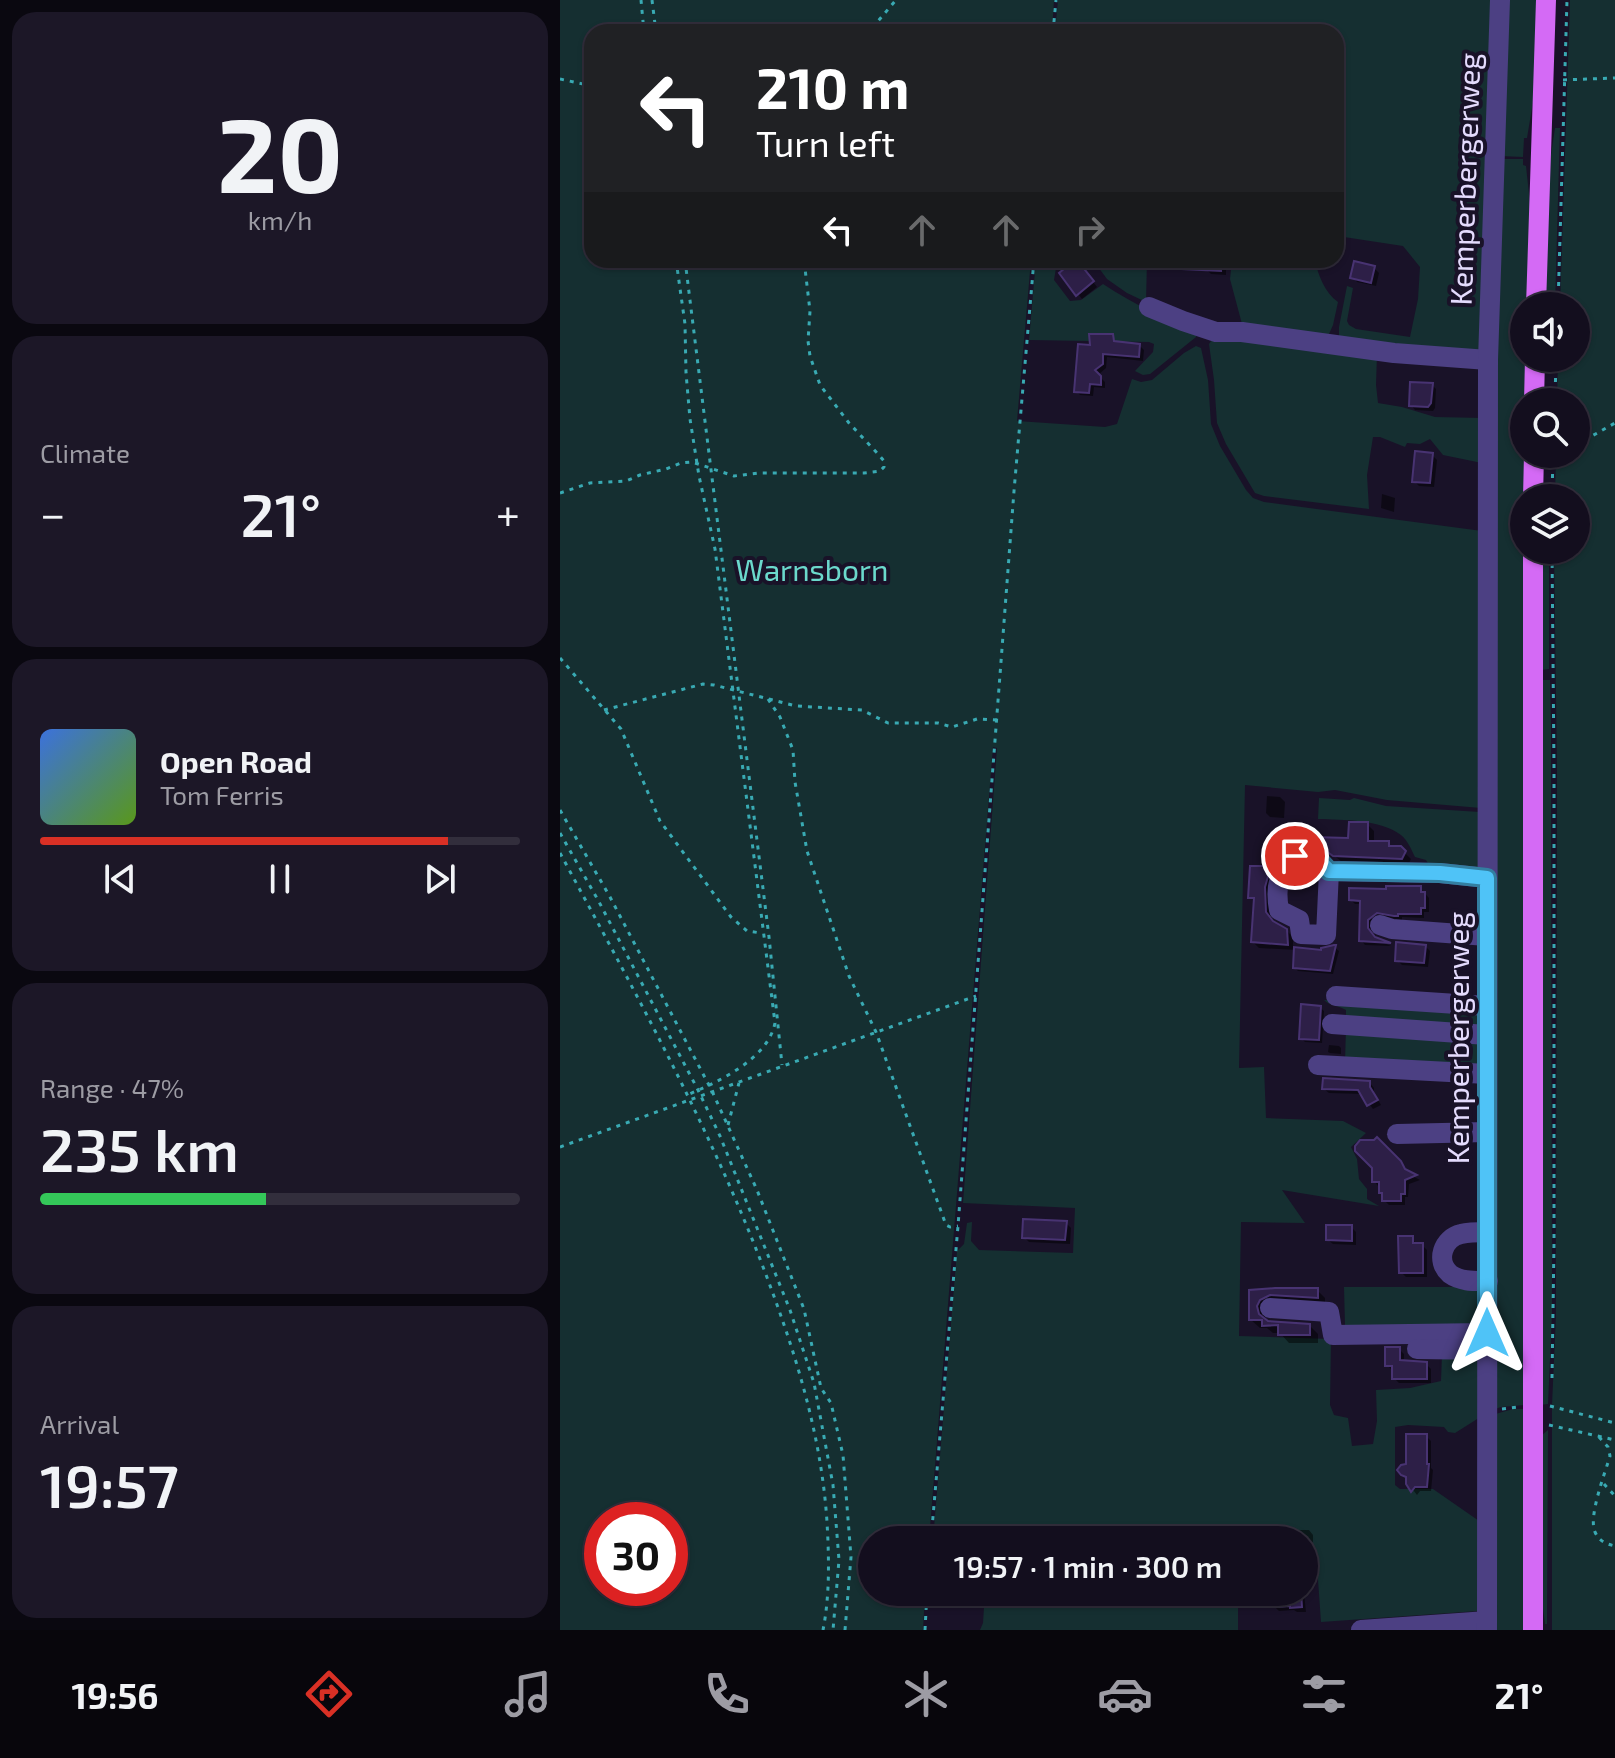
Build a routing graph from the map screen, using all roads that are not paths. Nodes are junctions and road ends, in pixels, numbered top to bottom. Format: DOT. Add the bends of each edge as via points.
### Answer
graph roads {
  1 [pos="1500,0"];
  2 [pos="1546,0"];
  3 [pos="1537,292"];
  4 [pos="1149,307"];
  5 [pos="1488,360"];
  6 [pos="1533,564"];
  7 [pos="1329,871"];
  8 [pos="1487,878"];
  9 [pos="1380,925"];
  10 [pos="1487,936"];
  11 [pos="1336,996"];
  12 [pos="1487,1006"];
  13 [pos="1332,1024"];
  14 [pos="1487,1035"];
  15 [pos="1318,1065"];
  16 [pos="1487,1074"];
  17 [pos="1487,1132"];
  18 [pos="1397,1134"];
  19 [pos="1487,1232"];
  20 [pos="1488,1281"];
  21 [pos="1270,1308"];
  22 [pos="1487,1342"];
  23 [pos="1417,1349"];
  24 [pos="1487,1626"];
  25 [pos="1361,1630"];
  26 [pos="1533,1630"];
  1 -- 5 [label="street, Kemperbergerweg"];
  2 -- 3 [label="main road" via="1554,79"];
  4 -- 5 [label="street" via="1216,332"];
  5 -- 8 [label="street, Kemperbergerweg"];
  6 -- 26 [label="main road"];
  7 -- 8 [label="street"];
  8 -- 10 [label="street, Kemperbergerweg"];
  9 -- 10 [label="street"];
  10 -- 12 [label="street, Kemperbergerweg"];
  11 -- 12 [label="street"];
  12 -- 14 [label="street, Kemperbergerweg"];
  13 -- 14 [label="street"];
  14 -- 16 [label="street, Kemperbergerweg"];
  15 -- 16 [label="street"];
  16 -- 17 [label="street, Kemperbergerweg"];
  17 -- 18 [label="street"];
  17 -- 19 [label="street, Kemperbergerweg"];
  19 -- 20 [label="street, Kemperbergerweg"];
  19 -- 20 [label="street" via="1460,1234 1450,1240 1442,1257 1450,1273 1471,1282"];
  20 -- 22 [label="street, Kemperbergerweg"];
  21 -- 22 [label="street" via="1329,1312 1333,1335"];
  22 -- 23 [label="street"];
  22 -- 24 [label="street, Kemperbergerweg"];
  24 -- 25 [label="street, Kemperbergerweg"];
}
